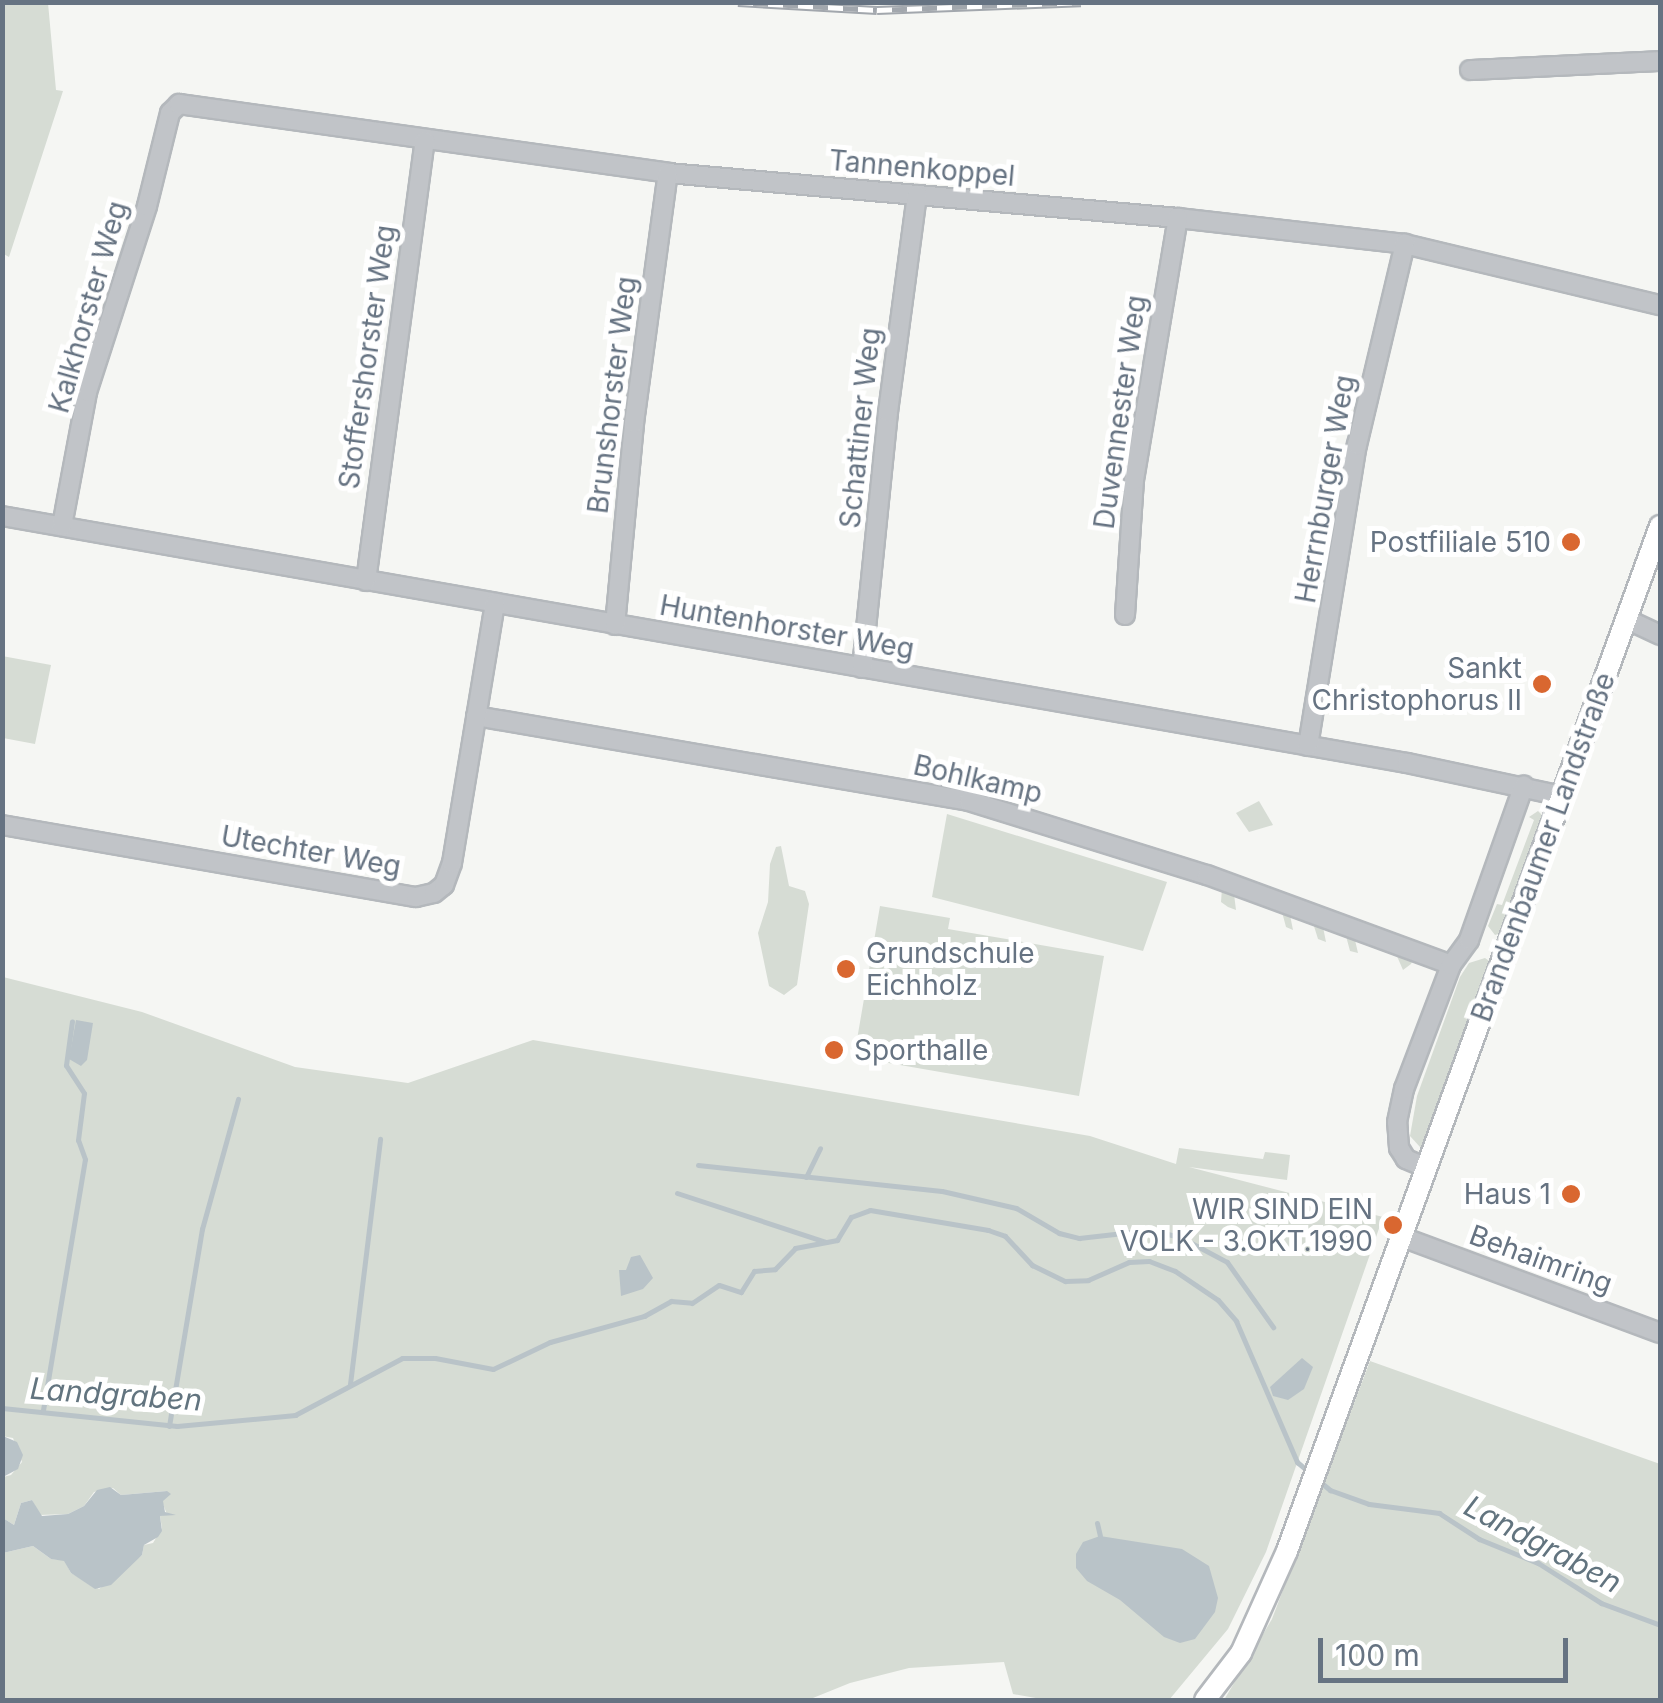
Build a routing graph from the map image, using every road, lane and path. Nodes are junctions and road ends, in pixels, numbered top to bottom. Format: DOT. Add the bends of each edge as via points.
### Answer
graph roads {
  1 [pos="1660,61"];
  2 [pos="1470,70"];
  3 [pos="174,106"];
  4 [pos="425,141"];
  5 [pos="668,173"];
  6 [pos="917,195"];
  7 [pos="1178,218"];
  8 [pos="1405,244"];
  9 [pos="1660,305"];
  10 [pos="2,516"];
  11 [pos="62,526"];
  12 [pos="1660,526"];
  13 [pos="366,581"];
  14 [pos="495,604"];
  15 [pos="1124,615"];
  16 [pos="1626,619"];
  17 [pos="615,625"];
  18 [pos="1660,635"];
  19 [pos="862,668"];
  20 [pos="476,716"];
  21 [pos="1308,746"];
  22 [pos="1524,786"];
  23 [pos="1562,796"];
  24 [pos="2,825"];
  25 [pos="1450,965"];
  26 [pos="1427,1168"];
  27 [pos="1402,1237"];
  28 [pos="1660,1333"];
  29 [pos="1205,1700"];
  1 -- 2 [label="street"];
  3 -- 4 [label="street, Tannenkoppel"];
  3 -- 11 [label="street, Kalkhorster Weg" via="87,392"];
  4 -- 5 [label="street, Tannenkoppel"];
  4 -- 13 [label="street, Stoffershorster Weg"];
  5 -- 6 [label="street, Tannenkoppel"];
  5 -- 17 [label="street, Brunshorster Weg"];
  6 -- 7 [label="street, Tannenkoppel"];
  6 -- 19 [label="street, Schattiner Weg"];
  7 -- 8 [label="street, Tannenkoppel"];
  7 -- 15 [label="street, Duvennester Weg" via="1134,480"];
  8 -- 9 [label="street, Tannenkoppel"];
  8 -- 21 [label="street, Herrnburger Weg" via="1357,444"];
  10 -- 11 [label="street, Huntenhorster Weg"];
  11 -- 13 [label="street, Huntenhorster Weg"];
  12 -- 16 [label="main road, Brandenbaumer Landstraße"];
  13 -- 14 [label="street, Huntenhorster Weg"];
  14 -- 17 [label="street, Huntenhorster Weg"];
  14 -- 20 [label="street, Utechter Weg"];
  16 -- 18 [label="street"];
  16 -- 23 [label="main road, Brandenbaumer Landstraße"];
  17 -- 19 [label="street, Huntenhorster Weg"];
  19 -- 21 [label="street, Huntenhorster Weg"];
  20 -- 24 [label="street, Utechter Weg" via="448,877 426,897"];
  20 -- 25 [label="street, Bohlkamp" via="970,801 1208,875"];
  21 -- 22 [label="street, Huntenhorster Weg"];
  22 -- 23 [label="street, Huntenhorster Weg"];
  22 -- 25 [label="street, Brandenbaumer Landstraße" via="1469,940"];
  23 -- 26 [label="main road, Brandenbaumer Landstraße"];
  25 -- 26 [label="street, Brandenbaumer Landstraße" via="1396,1122 1401,1155"];
  26 -- 27 [label="main road, Brandenbaumer Landstraße"];
  27 -- 28 [label="street, Behaimring"];
  27 -- 29 [label="main road, Brandenbaumer Landstraße" via="1261,1616"];
}
